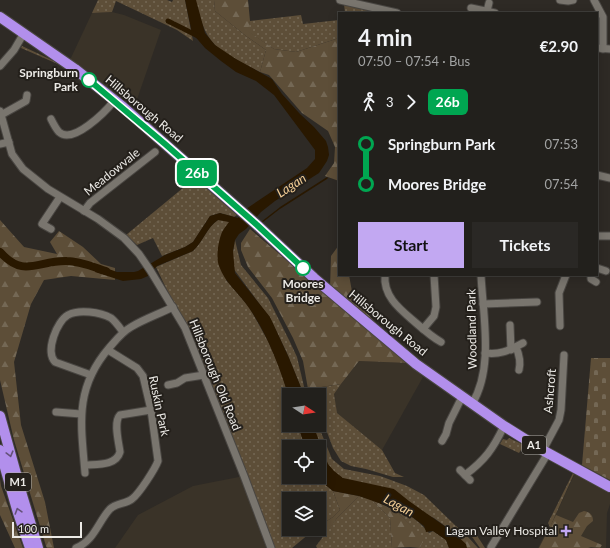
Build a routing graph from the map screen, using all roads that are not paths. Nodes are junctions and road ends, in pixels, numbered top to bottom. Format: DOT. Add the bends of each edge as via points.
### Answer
graph roads {
  1 [pos="340,0"];
  2 [pos="560,0"];
  3 [pos="573,0"];
  4 [pos="594,0"];
  5 [pos="489,3"];
  6 [pos="471,8"];
  7 [pos="487,11"];
  8 [pos="393,12"];
  9 [pos="491,12"];
  10 [pos="0,17"];
  11 [pos="24,33"];
  12 [pos="603,49"];
  13 [pos="0,66"];
  14 [pos="28,99"];
  15 [pos="114,100"];
  16 [pos="1,113"];
  17 [pos="51,119"];
  18 [pos="9,142"];
  19 [pos="0,144"];
  20 [pos="154,152"];
  21 [pos="598,175"];
  22 [pos="610,178"];
  23 [pos="60,197"];
  24 [pos="84,210"];
  25 [pos="51,229"];
  26 [pos="598,236"];
  27 [pos="610,236"];
  28 [pos="598,268"];
  29 [pos="606,271"];
  30 [pos="385,276"];
  31 [pos="434,276"];
  32 [pos="481,276"];
  33 [pos="566,276"];
  34 [pos="591,276"];
  35 [pos="596,282"];
  36 [pos="537,302"];
  37 [pos="483,304"];
  38 [pos="173,307"];
  39 [pos="510,325"];
  40 [pos="560,326"];
  41 [pos="423,329"];
  42 [pos="123,332"];
  43 [pos="441,342"];
  44 [pos="523,343"];
  45 [pos="513,348"];
  46 [pos="108,350"];
  47 [pos="486,353"];
  48 [pos="564,355"];
  49 [pos="518,367"];
  50 [pos="91,375"];
  51 [pos="204,375"];
  52 [pos="168,385"];
  53 [pos="462,397"];
  54 [pos="472,404"];
  55 [pos="151,410"];
  56 [pos="56,412"];
  57 [pos="81,414"];
  58 [pos="0,416"];
  59 [pos="504,426"];
  60 [pos="442,441"];
  61 [pos="0,450"];
  62 [pos="546,452"];
  63 [pos="85,465"];
  64 [pos="85,473"];
  65 [pos="465,475"];
  66 [pos="610,487"];
  67 [pos="491,547"];
  68 [pos="30,548"];
  69 [pos="38,548"];
  70 [pos="76,548"];
  71 [pos="271,548"];
  1 -- 8 [label="street"];
  2 -- 3 [label="street"];
  4 -- 12 [label="street" via="603,17"];
  5 -- 7 [label="street"];
  6 -- 7 [label="street"];
  7 -- 9 [label="street"];
  10 -- 11 [label="highway, Hillsborough Road / A1"];
  11 -- 13 [label="street"];
  11 -- 15 [label="highway, Hillsborough Road / A1"];
  14 -- 16 [label="street"];
  15 -- 17 [label="street" via="100,116 67,136 59,132"];
  15 -- 53 [label="highway, Hillsborough Road / A1" via="374,330"];
  16 -- 18 [label="street, Hillsborough Old Road"];
  18 -- 19 [label="street"];
  18 -- 23 [label="street, Hillsborough Old Road" via="12,154 23,169"];
  20 -- 24 [label="street, Meadowvale"];
  21 -- 22 [label="street"];
  23 -- 24 [label="street, Hillsborough Old Road"];
  23 -- 25 [label="street" via="42,224"];
  24 -- 38 [label="street, Hillsborough Old Road" via="124,238 144,261"];
  26 -- 27 [label="street"];
  28 -- 29 [label="street"];
  30 -- 41 [label="street" via="386,289 396,306"];
  31 -- 41 [label="street" via="436,307 434,316"];
  32 -- 37 [label="street, Woodland Park"];
  33 -- 40 [label="street" via="559,293"];
  34 -- 35 [label="street"];
  36 -- 37 [label="street"];
  37 -- 47 [label="street, Woodland Park"];
  38 -- 42 [label="street"];
  38 -- 51 [label="street, Hillsborough Old Road" via="185,328"];
  39 -- 45 [label="street"];
  41 -- 43 [label="street"];
  42 -- 46 [label="street"];
  42 -- 50 [label="street" via="111,318 90,312 75,312 62,320 52,340 53,359"];
  44 -- 45 [label="street"];
  45 -- 47 [label="street" via="502,353"];
  45 -- 49 [label="street" via="519,353"];
  46 -- 50 [label="street"];
  46 -- 55 [label="street, Ruskin Park" via="137,368 144,376"];
  47 -- 54 [label="street, Woodland Park" via="484,374"];
  48 -- 62 [label="street, Ashcroft" via="561,410"];
  50 -- 57 [label="street"];
  51 -- 52 [label="street" via="184,378"];
  51 -- 71 [label="street, Hillsborough Old Road"];
  53 -- 54 [label="highway, Hillsborough Road / A1"];
  53 -- 60 [label="street"];
  54 -- 59 [label="highway, Hillsborough Road / A1"];
  55 -- 63 [label="street" via="117,417 120,452 117,459"];
  55 -- 70 [label="street, Ruskin Park" via="158,461 156,468 133,498 126,503 113,506 90,538"];
  56 -- 57 [label="street"];
  57 -- 63 [label="street"];
  58 -- 69 [label="highway, M1, one-way"];
  59 -- 62 [label="highway, Hillsborough Road / A1"];
  59 -- 65 [label="street" via="489,453 479,465"];
  68 -- 61 [label="highway, M1, one-way"];
  62 -- 66 [label="highway, Hillsborough Road / A1"];
  62 -- 67 [label="street, Ashcroft"];
  63 -- 64 [label="street"];
}
